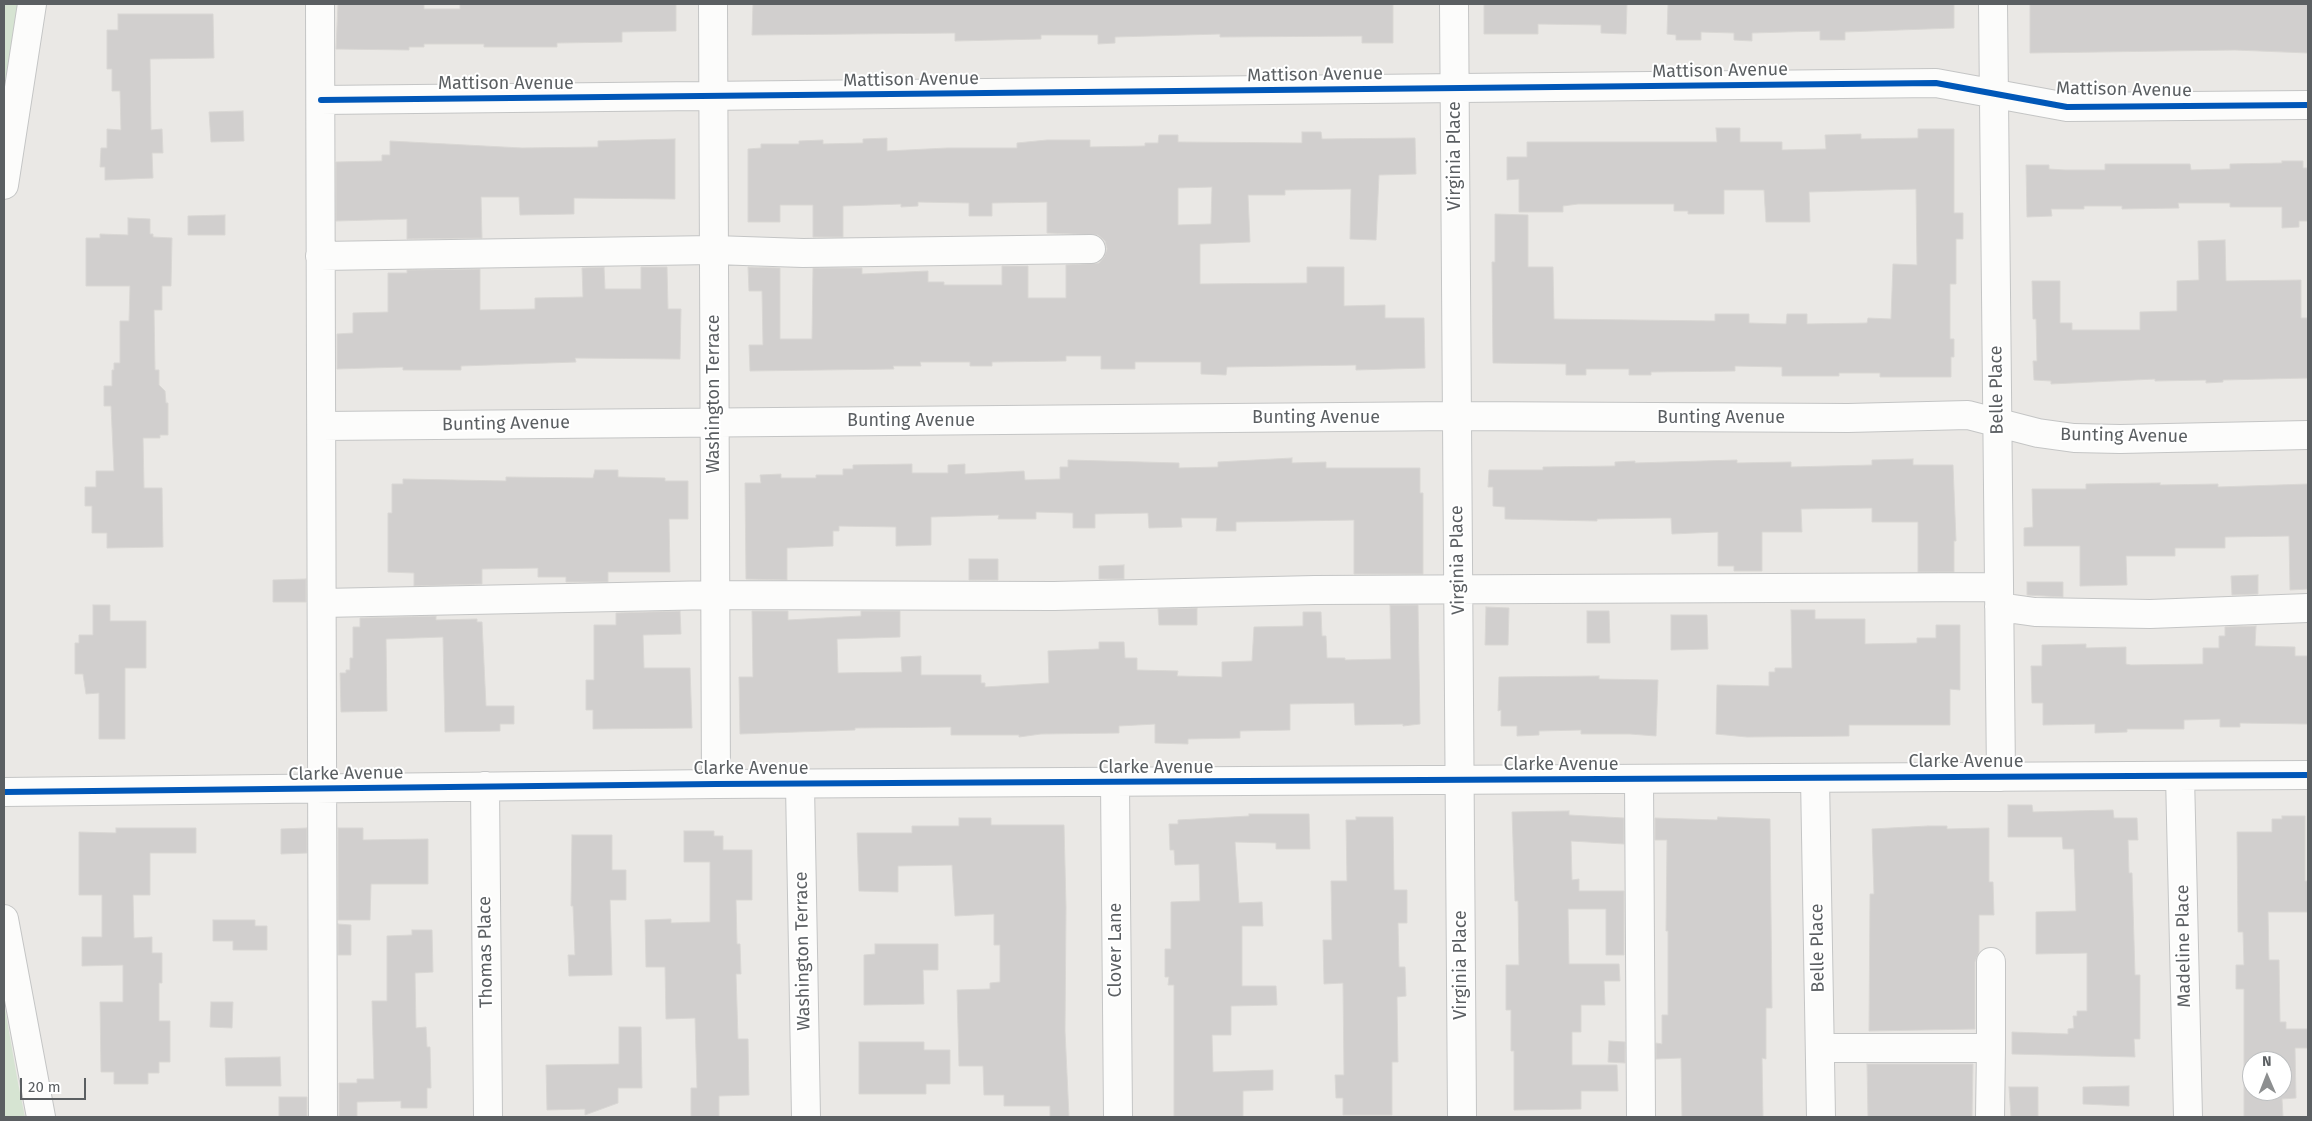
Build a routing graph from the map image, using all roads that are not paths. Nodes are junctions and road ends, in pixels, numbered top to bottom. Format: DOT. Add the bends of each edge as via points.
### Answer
graph roads {
  1 [pos="32,4"];
  2 [pos="320,4"];
  3 [pos="712,4"];
  4 [pos="1454,4"];
  5 [pos="1993,4"];
  6 [pos="1455,90"];
  7 [pos="1994,96"];
  8 [pos="713,97"];
  9 [pos="321,100"];
  10 [pos="2308,105"];
  11 [pos="4,186"];
  12 [pos="1092,249"];
  13 [pos="714,250"];
  14 [pos="320,256"];
  15 [pos="1457,416"];
  16 [pos="714,422"];
  17 [pos="1998,424"];
  18 [pos="322,426"];
  19 [pos="2308,436"];
  20 [pos="1458,591"];
  21 [pos="716,595"];
  22 [pos="1999,597"];
  23 [pos="322,603"];
  24 [pos="2308,608"];
  25 [pos="2308,775"];
  26 [pos="2180,776"];
  27 [pos="2001,777"];
  28 [pos="1815,778"];
  29 [pos="1639,780"];
  30 [pos="1460,781"];
  31 [pos="1115,783"];
  32 [pos="716,784"];
  33 [pos="800,785"];
  34 [pos="485,786"];
  35 [pos="323,789"];
  36 [pos="4,792"];
  37 [pos="4,919"];
  38 [pos="1991,962"];
  39 [pos="1820,1048"];
  40 [pos="1991,1048"];
  41 [pos="41,1117"];
  42 [pos="324,1117"];
  43 [pos="488,1117"];
  44 [pos="806,1117"];
  45 [pos="1118,1117"];
  46 [pos="1462,1117"];
  47 [pos="1641,1117"];
  48 [pos="1820,1117"];
  49 [pos="1990,1117"];
  50 [pos="2188,1117"];
  1 -- 11 [label="street"];
  2 -- 9 [label="street"];
  3 -- 8 [label="street, Washington Terrace"];
  4 -- 6 [label="street, Virginia Place"];
  5 -- 7 [label="street, Belle Place"];
  6 -- 7 [label="street, Mattison Avenue" via="1936,83"];
  6 -- 8 [label="street, Mattison Avenue"];
  6 -- 15 [label="street, Virginia Place"];
  7 -- 10 [label="street, Mattison Avenue" via="2067,107"];
  7 -- 17 [label="street, Belle Place"];
  8 -- 9 [label="street, Mattison Avenue"];
  8 -- 13 [label="street, Washington Terrace"];
  9 -- 14 [label="street"];
  12 -- 13 [label="street" via="813,253"];
  13 -- 14 [label="street"];
  13 -- 16 [label="street, Washington Terrace"];
  14 -- 18 [label="street"];
  15 -- 16 [label="street, Bunting Avenue"];
  15 -- 17 [label="street, Bunting Avenue" via="1848,418 1968,415"];
  15 -- 20 [label="street, Virginia Place"];
  16 -- 18 [label="street, Bunting Avenue"];
  16 -- 21 [label="street, Washington Terrace"];
  17 -- 19 [label="street, Bunting Avenue" via="2083,438"];
  17 -- 22 [label="street, Belle Place"];
  18 -- 23 [label="street"];
  20 -- 21 [label="street" via="1315,590 1054,596"];
  20 -- 22 [label="street" via="1672,588"];
  20 -- 30 [label="street, Virginia Place"];
  21 -- 23 [label="street"];
  21 -- 32 [label="street, Washington Terrace"];
  22 -- 24 [label="street" via="2035,612 2150,614"];
  22 -- 27 [label="street, Belle Place"];
  23 -- 35 [label="street"];
  25 -- 26 [label="street, Clarke Avenue"];
  26 -- 27 [label="street, Clarke Avenue"];
  26 -- 50 [label="street, Madeline Place"];
  27 -- 28 [label="street, Clarke Avenue"];
  28 -- 29 [label="street, Clarke Avenue"];
  28 -- 39 [label="street, Belle Place"];
  29 -- 30 [label="street, Clarke Avenue"];
  29 -- 47 [label="street"];
  30 -- 31 [label="street, Clarke Avenue"];
  30 -- 46 [label="street, Virginia Place"];
  31 -- 33 [label="street, Clarke Avenue"];
  31 -- 45 [label="street, Clover Lane"];
  32 -- 33 [label="street, Clarke Avenue"];
  32 -- 34 [label="street, Clarke Avenue"];
  33 -- 44 [label="street, Washington Terrace"];
  34 -- 35 [label="street, Clarke Avenue"];
  34 -- 43 [label="street, Thomas Place"];
  35 -- 36 [label="street, Clarke Avenue"];
  35 -- 42 [label="street"];
  37 -- 41 [label="street"];
  38 -- 40 [label="street"];
  39 -- 40 [label="street"];
  39 -- 48 [label="street, Belle Place"];
  40 -- 49 [label="street"];
}
